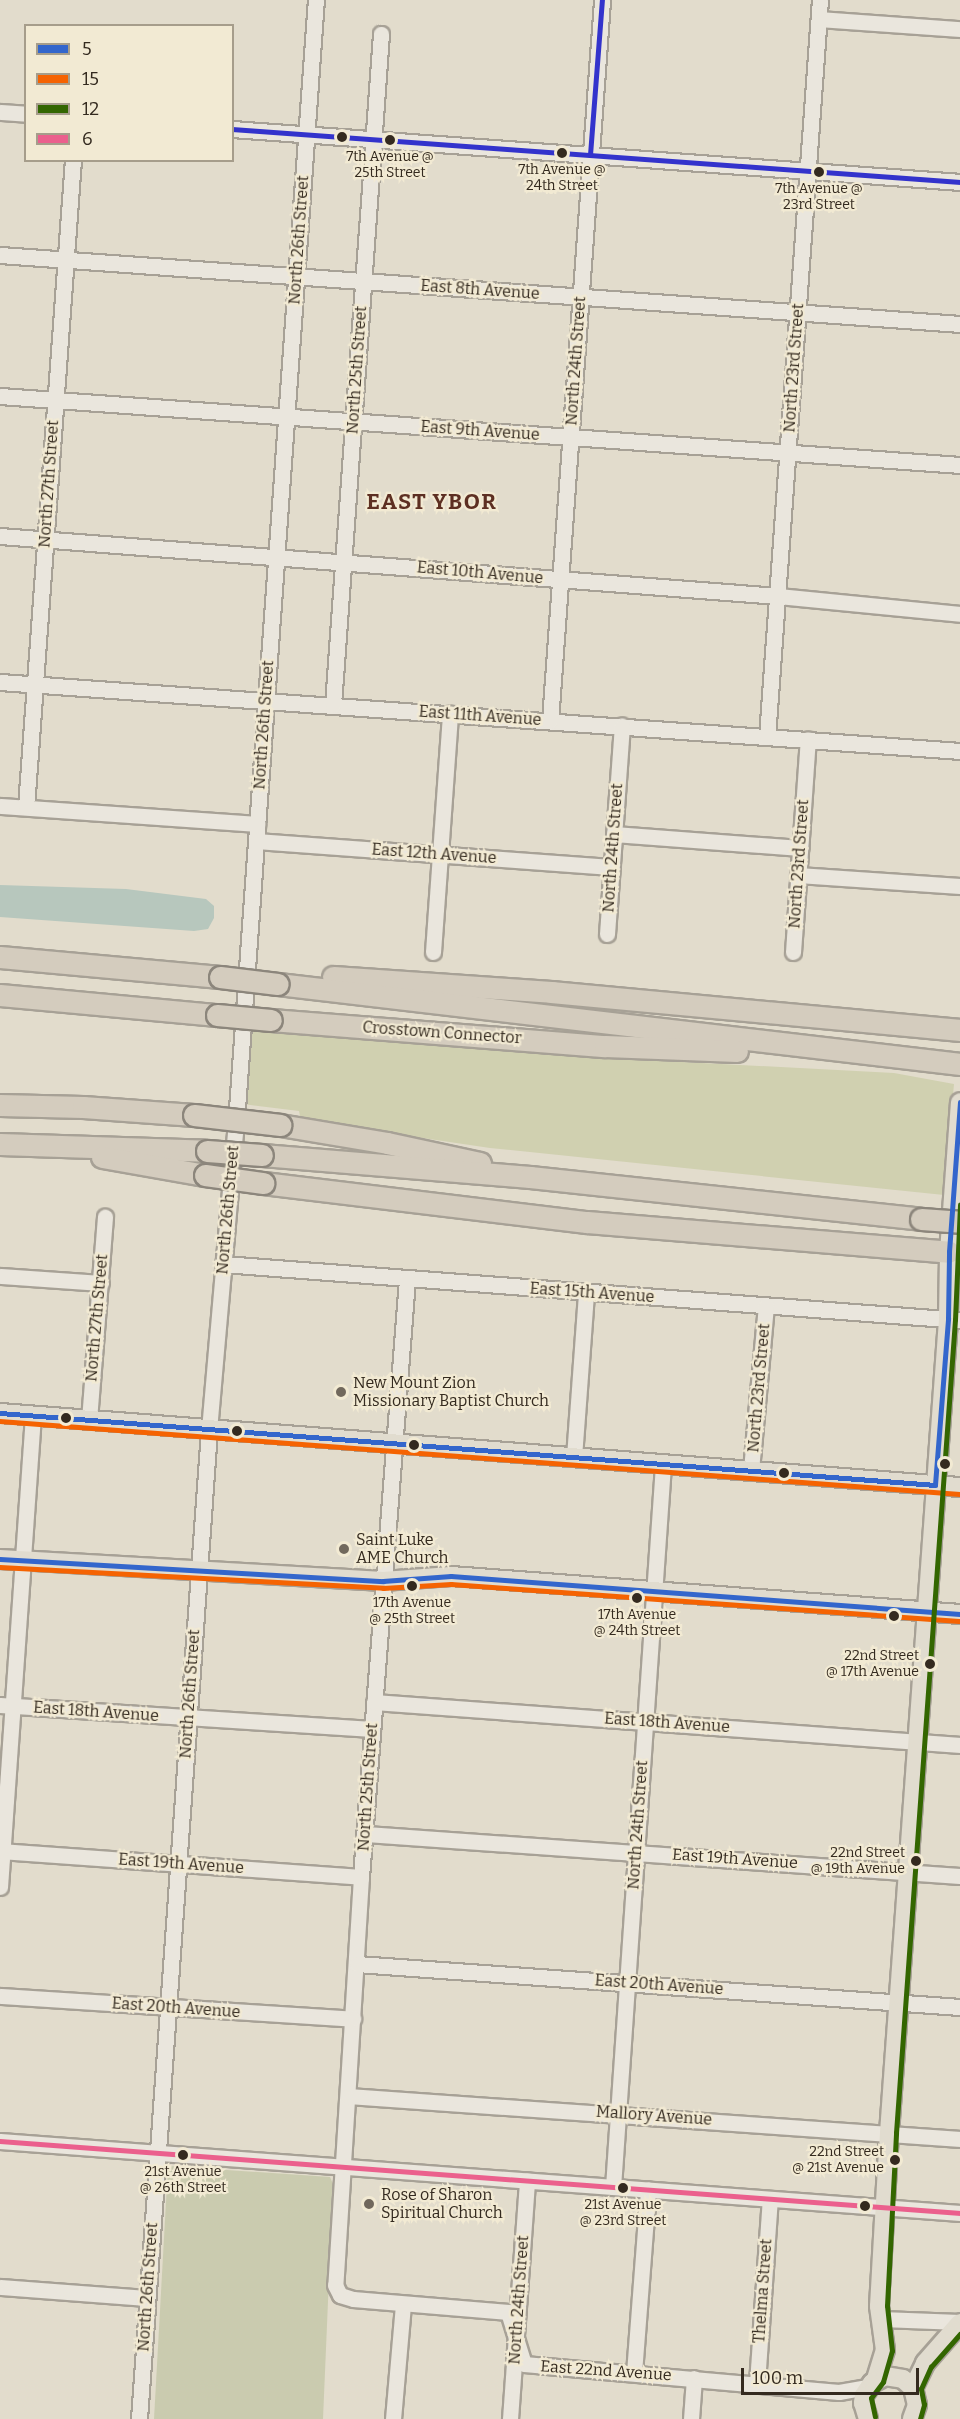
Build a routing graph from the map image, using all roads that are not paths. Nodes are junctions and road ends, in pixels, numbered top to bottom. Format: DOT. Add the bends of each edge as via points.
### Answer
graph roads {
  1 [pos="316,0"];
  2 [pos="602,0"];
  3 [pos="820,0"];
  4 [pos="819,19"];
  5 [pos="960,29"];
  6 [pos="381,34"];
  7 [pos="0,112"];
  8 [pos="24,114"];
  9 [pos="234,129"];
  10 [pos="307,135"];
  11 [pos="374,139"];
  12 [pos="590,155"];
  13 [pos="73,162"];
  14 [pos="808,171"];
  15 [pos="960,182"];
  16 [pos="0,255"];
  17 [pos="66,260"];
  18 [pos="297,276"];
  19 [pos="363,281"];
  20 [pos="580,297"];
  21 [pos="798,313"];
  22 [pos="960,324"];
  23 [pos="0,396"];
  24 [pos="56,400"];
  25 [pos="286,417"];
  26 [pos="353,422"];
  27 [pos="570,437"];
  28 [pos="788,453"];
  29 [pos="960,465"];
  30 [pos="0,536"];
  31 [pos="45,539"];
  32 [pos="276,557"];
  33 [pos="343,562"];
  34 [pos="560,580"];
  35 [pos="778,596"];
  36 [pos="960,615"];
  37 [pos="0,682"];
  38 [pos="35,684"];
  39 [pos="266,701"];
  40 [pos="333,705"];
  41 [pos="450,714"];
  42 [pos="550,721"];
  43 [pos="622,726"];
  44 [pos="767,737"];
  45 [pos="808,740"];
  46 [pos="960,751"];
  47 [pos="0,806"];
  48 [pos="26,807"];
  49 [pos="257,824"];
  50 [pos="614,834"];
  51 [pos="256,841"];
  52 [pos="800,848"];
  53 [pos="440,855"];
  54 [pos="611,867"];
  55 [pos="798,875"];
  56 [pos="960,886"];
  57 [pos="607,934"];
  58 [pos="433,952"];
  59 [pos="793,952"];
  60 [pos="0,957"];
  61 [pos="279,979"];
  62 [pos="0,995"];
  63 [pos="960,1030"];
  64 [pos="884,1056"];
  65 [pos="960,1064"];
  66 [pos="960,1101"];
  67 [pos="0,1105"];
  68 [pos="0,1144"];
  69 [pos="33,1144"];
  70 [pos="530,1177"];
  71 [pos="105,1217"];
  72 [pos="960,1222"];
  73 [pos="955,1252"];
  74 [pos="223,1264"];
  75 [pos="0,1276"];
  76 [pos="407,1279"];
  77 [pos="101,1283"];
  78 [pos="586,1293"];
  79 [pos="766,1306"];
  80 [pos="954,1319"];
  81 [pos="0,1413"];
  82 [pos="33,1416"];
  83 [pos="89,1420"];
  84 [pos="209,1430"];
  85 [pos="394,1444"];
  86 [pos="574,1457"];
  87 [pos="663,1464"];
  88 [pos="751,1470"];
  89 [pos="935,1485"];
  90 [pos="960,1487"];
  91 [pos="0,1558"];
  92 [pos="21,1560"];
  93 [pos="199,1570"];
  94 [pos="383,1581"];
  95 [pos="654,1591"];
  96 [pos="926,1612"];
  97 [pos="960,1614"];
  98 [pos="374,1702"];
  99 [pos="6,1706"];
  100 [pos="188,1718"];
  101 [pos="645,1721"];
  102 [pos="372,1729"];
  103 [pos="917,1742"];
  104 [pos="960,1745"];
  105 [pos="366,1834"];
  106 [pos="1,1851"];
  107 [pos="636,1851"];
  108 [pos="179,1864"];
  109 [pos="908,1871"];
  110 [pos="960,1876"];
  111 [pos="362,1877"];
  112 [pos="0,1887"];
  113 [pos="357,1964"];
  114 [pos="628,1982"];
  115 [pos="0,1996"];
  116 [pos="899,2003"];
  117 [pos="168,2007"];
  118 [pos="960,2007"];
  119 [pos="353,2019"];
  120 [pos="348,2096"];
  121 [pos="619,2114"];
  122 [pos="889,2133"];
  123 [pos="960,2139"];
  124 [pos="0,2141"];
  125 [pos="157,2152"];
  126 [pos="345,2166"];
  127 [pos="527,2181"];
  128 [pos="613,2187"];
  129 [pos="648,2190"];
  130 [pos="770,2199"];
  131 [pos="885,2208"];
  132 [pos="960,2213"];
  133 [pos="0,2287"];
  134 [pos="340,2295"];
  135 [pos="146,2298"];
  136 [pos="403,2304"];
  137 [pos="880,2319"];
  138 [pos="960,2322"];
  139 [pos="517,2337"];
  140 [pos="634,2373"];
  141 [pos="694,2378"];
  142 [pos="757,2383"];
  143 [pos="872,2383"];
  144 [pos="914,2388"];
  145 [pos="839,2392"];
  146 [pos="866,2416"];
  147 [pos="916,2417"];
  148 [pos="139,2419"];
  149 [pos="393,2419"];
  150 [pos="510,2419"];
  151 [pos="692,2419"];
  1 -- 10 [label="street, North 26th Street"];
  2 -- 12 [label="street, North 24th Street"];
  3 -- 4 [label="street, North 23rd Street"];
  4 -- 5 [label="street"];
  4 -- 14 [label="street, North 23rd Street"];
  6 -- 11 [label="street, North 25th Street"];
  7 -- 8 [label="street"];
  9 -- 10 [label="street"];
  10 -- 11 [label="street"];
  10 -- 18 [label="street, North 26th Street"];
  11 -- 12 [label="street"];
  11 -- 19 [label="street, North 25th Street"];
  12 -- 14 [label="street"];
  12 -- 20 [label="street, North 24th Street"];
  13 -- 17 [label="street, North 27th Street"];
  14 -- 15 [label="street"];
  14 -- 21 [label="street, North 23rd Street"];
  16 -- 17 [label="street, East 8th Avenue"];
  17 -- 18 [label="street, East 8th Avenue"];
  17 -- 24 [label="street, North 27th Street"];
  18 -- 19 [label="street, East 8th Avenue"];
  18 -- 25 [label="street, North 26th Street"];
  19 -- 20 [label="street, East 8th Avenue"];
  19 -- 26 [label="street, North 25th Street"];
  20 -- 21 [label="street, East 8th Avenue"];
  20 -- 27 [label="street, North 24th Street"];
  21 -- 22 [label="street, East 8th Avenue"];
  21 -- 28 [label="street, North 23rd Street"];
  23 -- 24 [label="street, East 9th Avenue"];
  24 -- 25 [label="street, East 9th Avenue"];
  24 -- 31 [label="street, North 27th Street"];
  25 -- 26 [label="street, East 9th Avenue"];
  25 -- 32 [label="street, North 26th Street"];
  26 -- 27 [label="street, East 9th Avenue"];
  26 -- 33 [label="street, North 25th Street"];
  27 -- 28 [label="street, East 9th Avenue"];
  27 -- 34 [label="street, North 24th Street"];
  28 -- 29 [label="street, East 9th Avenue"];
  28 -- 35 [label="street, North 23rd Street"];
  30 -- 31 [label="street, East 10th Avenue"];
  31 -- 32 [label="street, East 10th Avenue"];
  31 -- 38 [label="street, North 27th Street"];
  32 -- 33 [label="street, East 10th Avenue"];
  32 -- 39 [label="street, North 26th Street"];
  33 -- 34 [label="street, East 10th Avenue"];
  33 -- 40 [label="street, North 25th Street"];
  34 -- 35 [label="street, East 10th Avenue"];
  34 -- 42 [label="street, North 24th Street"];
  35 -- 36 [label="street, East 10th Avenue"];
  35 -- 44 [label="street, North 23rd Street"];
  37 -- 38 [label="street, East 11th Avenue"];
  38 -- 39 [label="street, East 11th Avenue"];
  38 -- 48 [label="street, North 27th Street"];
  39 -- 40 [label="street, East 11th Avenue"];
  39 -- 49 [label="street, North 26th Street"];
  40 -- 41 [label="street, East 11th Avenue"];
  41 -- 42 [label="street, East 11th Avenue"];
  41 -- 53 [label="street"];
  42 -- 43 [label="street, East 11th Avenue"];
  43 -- 44 [label="street, East 11th Avenue"];
  43 -- 50 [label="street, North 24th Street"];
  44 -- 45 [label="street, East 11th Avenue"];
  45 -- 46 [label="street, East 11th Avenue"];
  45 -- 52 [label="street, North 23rd Street"];
  47 -- 48 [label="street"];
  48 -- 49 [label="street"];
  49 -- 51 [label="street, North 26th Street"];
  50 -- 52 [label="street"];
  50 -- 54 [label="street, North 24th Street"];
  51 -- 53 [label="street, East 12th Avenue"];
  51 -- 74 [label="street, North 26th Street"];
  52 -- 55 [label="street, North 23rd Street"];
  53 -- 54 [label="street, East 12th Avenue"];
  53 -- 58 [label="street"];
  54 -- 57 [label="street, North 24th Street"];
  55 -- 56 [label="street"];
  55 -- 59 [label="street, North 23rd Street"];
  60 -- 61 [label="highway, bridge"];
  61 -- 63 [label="highway" via="424,982"];
  61 -- 64 [label="highway"];
  62 -- 64 [label="highway, Crosstown Connector, bridge" via="605,1046"];
  64 -- 65 [label="highway"];
  66 -- 73 [label="main road"];
  67 -- 70 [label="highway, bridge" via="194,1115 280,1125 435,1152"];
  68 -- 69 [label="highway"];
  69 -- 70 [label="highway, bridge" via="207,1151"];
  69 -- 73 [label="highway, bridge" via="205,1175 587,1222"];
  70 -- 72 [label="highway, bridge"];
  71 -- 77 [label="street, North 27th Street"];
  73 -- 80 [label="main road"];
  74 -- 76 [label="street, East 15th Avenue"];
  74 -- 84 [label="street, North 26th Street"];
  75 -- 77 [label="street"];
  76 -- 78 [label="street, East 15th Avenue"];
  76 -- 85 [label="street, North 25th Street"];
  77 -- 83 [label="street, North 27th Street"];
  78 -- 79 [label="street, East 15th Avenue"];
  78 -- 86 [label="street"];
  79 -- 80 [label="street, East 15th Avenue"];
  79 -- 88 [label="street, North 23rd Street"];
  80 -- 89 [label="main road"];
  81 -- 82 [label="main road"];
  82 -- 83 [label="main road"];
  82 -- 92 [label="street"];
  83 -- 84 [label="main road"];
  84 -- 85 [label="main road"];
  84 -- 93 [label="street, North 26th Street"];
  85 -- 86 [label="main road"];
  85 -- 94 [label="street, North 25th Street"];
  86 -- 87 [label="main road"];
  87 -- 88 [label="main road"];
  87 -- 95 [label="street, North 24th Street"];
  88 -- 89 [label="main road"];
  89 -- 90 [label="main road"];
  89 -- 96 [label="main road"];
  91 -- 92 [label="main road"];
  92 -- 93 [label="main road"];
  92 -- 99 [label="street"];
  93 -- 94 [label="main road"];
  93 -- 100 [label="street, North 26th Street"];
  94 -- 95 [label="main road" via="451,1576"];
  94 -- 98 [label="street, North 25th Street"];
  95 -- 96 [label="main road"];
  95 -- 101 [label="street, North 24th Street"];
  96 -- 97 [label="main road"];
  96 -- 103 [label="main road"];
  98 -- 101 [label="street, East 18th Avenue"];
  98 -- 102 [label="street, North 25th Street"];
  99 -- 100 [label="street, East 18th Avenue"];
  99 -- 106 [label="street"];
  100 -- 102 [label="street, East 18th Avenue"];
  100 -- 108 [label="street, North 26th Street"];
  101 -- 103 [label="street, East 18th Avenue"];
  101 -- 107 [label="street, North 24th Street"];
  102 -- 105 [label="street, North 25th Street"];
  103 -- 104 [label="street, East 18th Avenue"];
  103 -- 109 [label="main road"];
  105 -- 107 [label="street, East 19th Avenue"];
  105 -- 111 [label="street, North 25th Street"];
  106 -- 108 [label="street, East 19th Avenue"];
  106 -- 112 [label="street"];
  107 -- 109 [label="street, East 19th Avenue"];
  107 -- 114 [label="street, North 24th Street"];
  108 -- 111 [label="street, East 19th Avenue"];
  108 -- 117 [label="street, North 26th Street"];
  109 -- 110 [label="street, East 19th Avenue"];
  109 -- 116 [label="main road"];
  111 -- 113 [label="street, North 25th Street"];
  113 -- 114 [label="street, East 20th Avenue"];
  113 -- 119 [label="street, North 25th Street"];
  114 -- 116 [label="street, East 20th Avenue"];
  114 -- 121 [label="street, North 24th Street"];
  115 -- 117 [label="street, East 20th Avenue"];
  116 -- 118 [label="street, East 20th Avenue"];
  116 -- 122 [label="main road"];
  117 -- 119 [label="street, East 20th Avenue"];
  117 -- 125 [label="street, North 26th Street"];
  119 -- 120 [label="street, North 25th Street"];
  120 -- 121 [label="street, Mallory Avenue"];
  120 -- 126 [label="street, North 25th Street"];
  121 -- 122 [label="street, Mallory Avenue"];
  121 -- 128 [label="street, North 24th Street"];
  122 -- 123 [label="street, Mallory Avenue"];
  122 -- 131 [label="main road"];
  124 -- 125 [label="street"];
  125 -- 126 [label="street"];
  125 -- 135 [label="street, North 26th Street"];
  126 -- 127 [label="street"];
  126 -- 134 [label="street, North 25th Street" via="337,2223 335,2285"];
  127 -- 128 [label="street"];
  127 -- 139 [label="street, North 24th Street"];
  128 -- 129 [label="street"];
  129 -- 130 [label="street"];
  129 -- 140 [label="street"];
  130 -- 131 [label="street"];
  130 -- 142 [label="street, Thelma Street"];
  131 -- 132 [label="street"];
  131 -- 137 [label="main road"];
  133 -- 135 [label="street"];
  134 -- 136 [label="street, East 22nd Avenue"];
  135 -- 148 [label="street, North 26th Street"];
  136 -- 139 [label="street, East 22nd Avenue" via="508,2312"];
  136 -- 149 [label="street"];
  137 -- 138 [label="street"];
  137 -- 143 [label="main road" via="885,2350"];
  138 -- 144 [label="main road" via="925,2362"];
  139 -- 140 [label="street, East 22nd Avenue" via="524,2364"];
  139 -- 150 [label="street, North 24th Street"];
  140 -- 141 [label="street, East 22nd Avenue"];
  141 -- 142 [label="street, East 22nd Avenue"];
  141 -- 151 [label="street"];
  142 -- 145 [label="street, East 22nd Avenue"];
  143 -- 144 [label="main road" via="894,2376"];
  143 -- 145 [label="street, East 22nd Avenue"];
  143 -- 146 [label="main road" via="864,2395"];
  144 -- 147 [label="main road"];
  145 -- 146 [label="street"];
}
